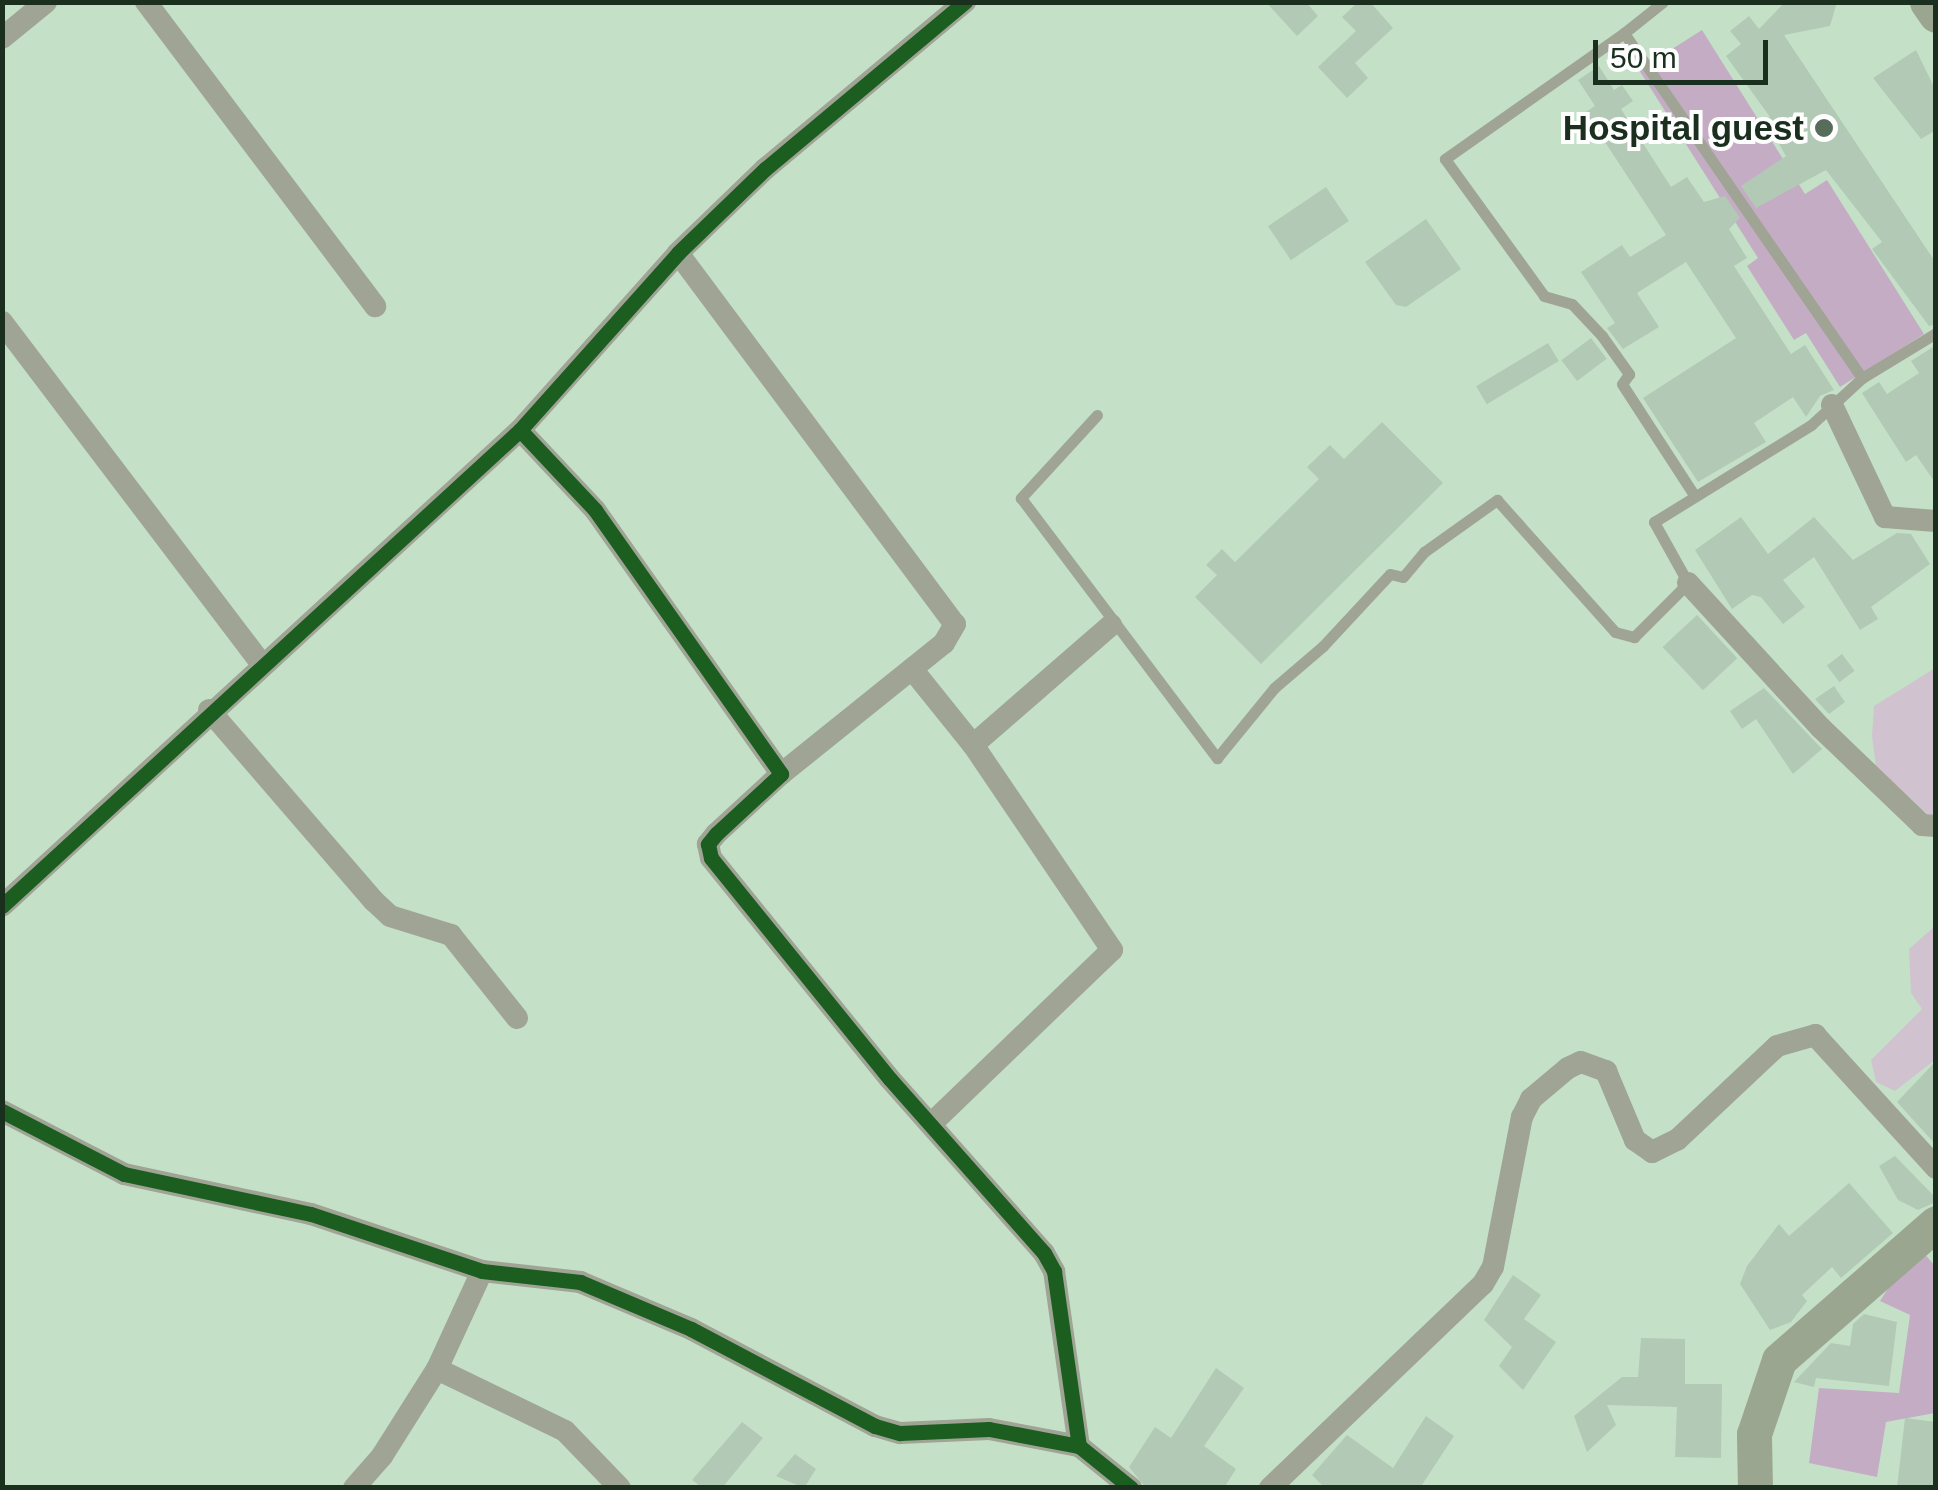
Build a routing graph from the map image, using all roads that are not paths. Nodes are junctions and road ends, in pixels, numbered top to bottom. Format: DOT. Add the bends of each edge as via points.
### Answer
graph roads {
  1 [pos="46,2"];
  2 [pos="146,2"];
  3 [pos="965,2"];
  4 [pos="1663,2"];
  5 [pos="1926,2"];
  6 [pos="1936,15"];
  7 [pos="1624,33"];
  8 [pos="2,38"];
  9 [pos="678,253"];
  10 [pos="375,306"];
  11 [pos="2,322"];
  12 [pos="1936,333"];
  13 [pos="1862,378"];
  14 [pos="1832,405"];
  15 [pos="1097,415"];
  16 [pos="520,430"];
  17 [pos="1694,495"];
  18 [pos="1936,522"];
  19 [pos="1688,583"];
  20 [pos="1111,625"];
  21 [pos="261,664"];
  22 [pos="912,670"];
  23 [pos="209,710"];
  24 [pos="973,745"];
  25 [pos="781,774"];
  26 [pos="1936,826"];
  27 [pos="2,906"];
  28 [pos="517,1018"];
  29 [pos="2,1111"];
  30 [pos="930,1124"];
  31 [pos="1936,1168"];
  32 [pos="1936,1223"];
  33 [pos="482,1271"];
  34 [pos="436,1368"];
  35 [pos="1079,1446"];
  36 [pos="354,1488"];
  37 [pos="620,1488"];
  38 [pos="1131,1488"];
  39 [pos="1270,1488"];
  40 [pos="1756,1488"];
  1 -- 8 [label="street"];
  2 -- 10 [label="street"];
  3 -- 9 [label="street" via="764,168"];
  4 -- 7 [label="lane"];
  5 -- 6 [label="main road"];
  7 -- 13 [label="lane"];
  7 -- 17 [label="lane" via="1444,160 1544,296 1572,304 1602,336 1629,374 1622,384"];
  9 -- 16 [label="street"];
  9 -- 22 [label="street" via="817,444 950,610 952,635"];
  11 -- 21 [label="street"];
  12 -- 13 [label="lane"];
  13 -- 14 [label="lane"];
  14 -- 17 [label="lane"];
  14 -- 18 [label="street" via="1885,517"];
  15 -- 20 [label="lane" via="1021,498"];
  16 -- 21 [label="street"];
  16 -- 25 [label="street" via="595,510"];
  17 -- 19 [label="lane" via="1654,522"];
  19 -- 20 [label="lane" via="1634,636 1614,632 1497,500 1424,552 1404,577 1390,574 1274,688 1217,758"];
  19 -- 26 [label="street" via="1821,728 1922,825"];
  20 -- 24 [label="street"];
  21 -- 23 [label="street"];
  22 -- 24 [label="street"];
  22 -- 25 [label="street"];
  23 -- 27 [label="street"];
  23 -- 28 [label="street" via="374,902 390,916 451,936"];
  24 -- 30 [label="street" via="1112,950"];
  25 -- 30 [label="street" via="716,834 710,858"];
  29 -- 33 [label="street" via="124,1174 311,1214"];
  30 -- 35 [label="street" via="1054,1271"];
  31 -- 39 [label="street" via="1815,1035 1778,1046 1677,1140 1652,1152 1635,1140 1606,1071 1581,1062 1568,1068 1531,1099 1522,1117 1493,1267 1482,1284"];
  32 -- 40 [label="main road" via="1779,1360 1754,1434"];
  33 -- 34 [label="street"];
  33 -- 35 [label="street" via="580,1282 632,1302 875,1426 900,1433 989,1430"];
  34 -- 36 [label="street" via="382,1456"];
  34 -- 37 [label="street" via="565,1431"];
  35 -- 38 [label="street"];
}
